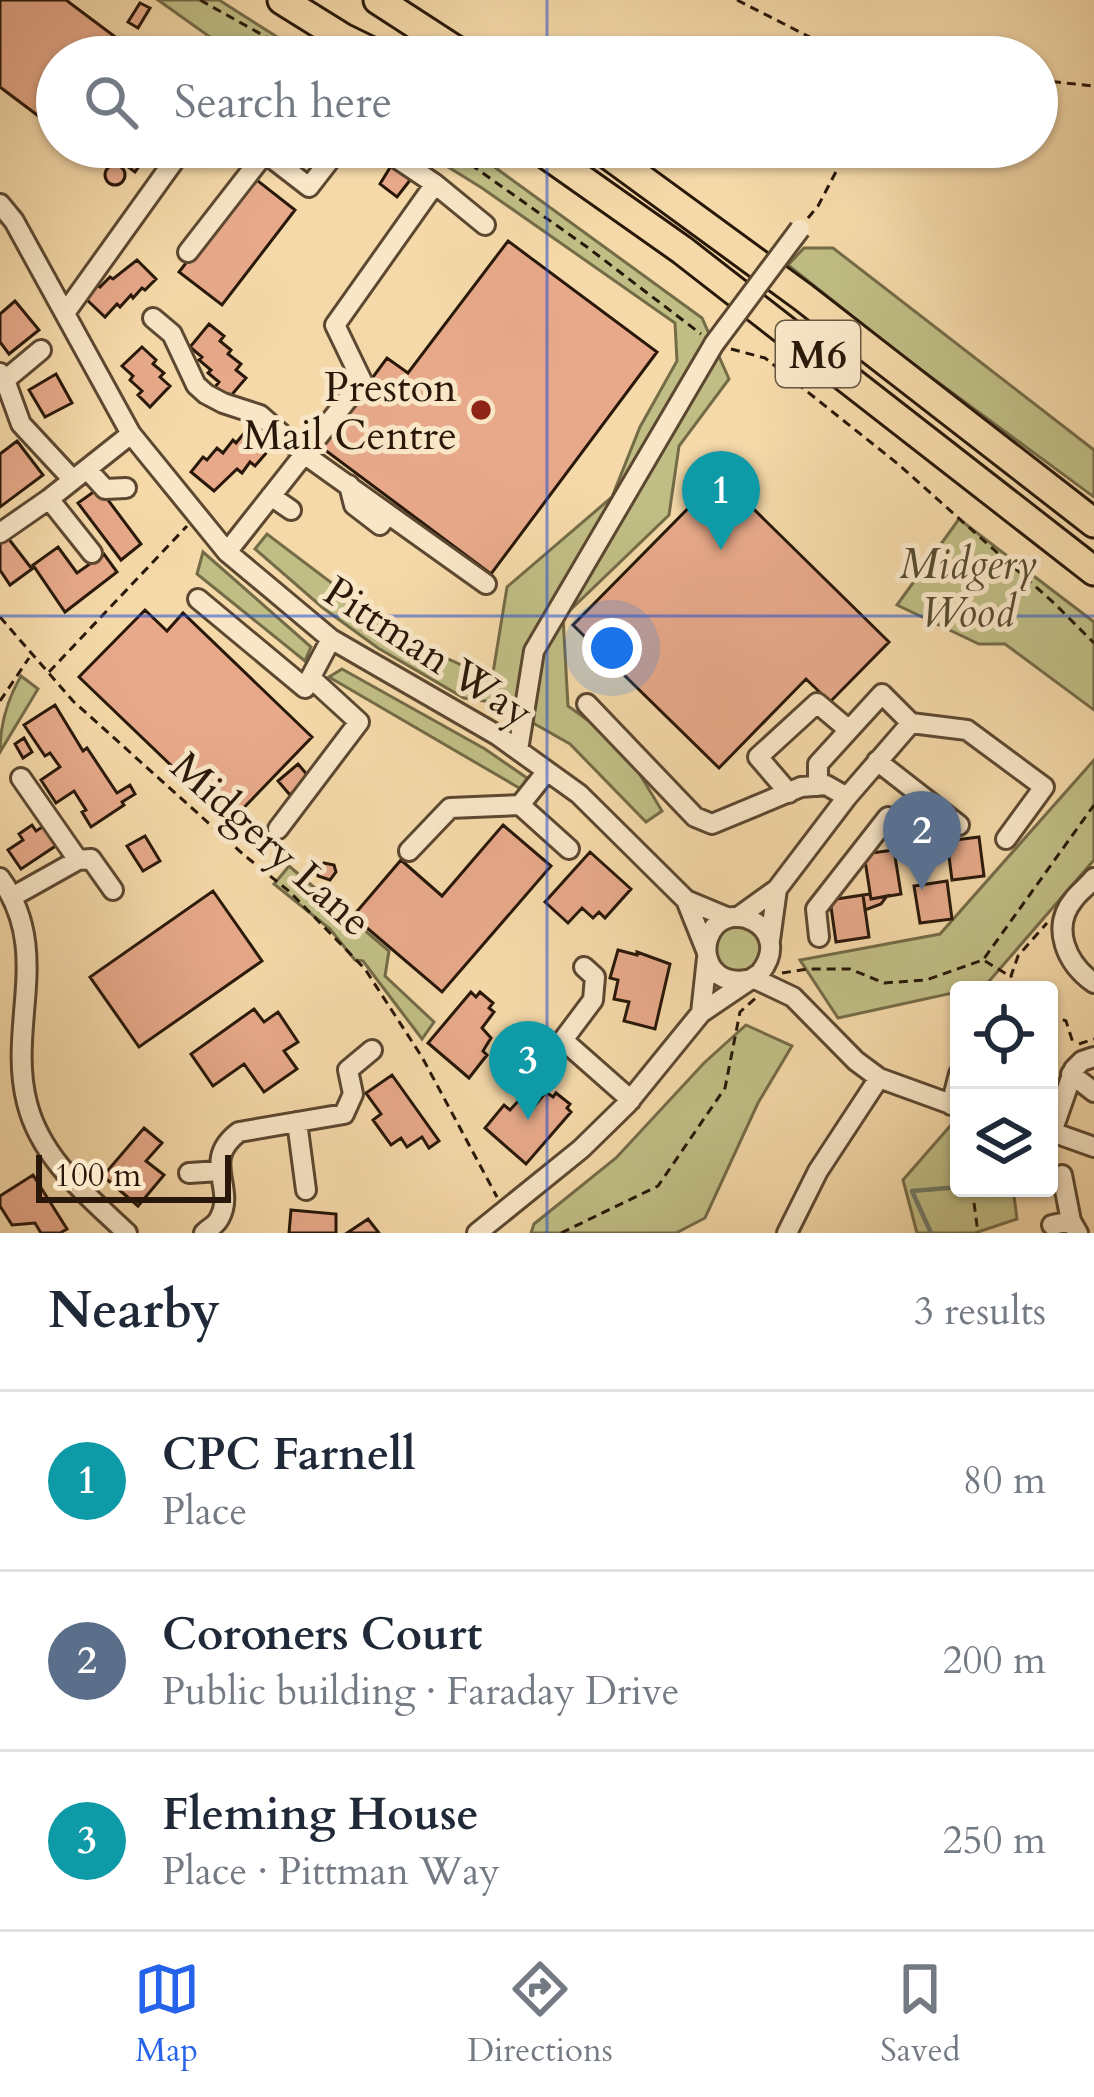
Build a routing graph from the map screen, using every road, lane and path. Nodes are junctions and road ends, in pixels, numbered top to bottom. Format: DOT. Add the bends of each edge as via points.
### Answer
graph roads {
  1 [pos="200,0"];
  2 [pos="282,0"];
  3 [pos="315,0"];
  4 [pos="378,0"];
  5 [pos="736,0"];
  6 [pos="264,36"];
  7 [pos="340,36"];
  8 [pos="371,36"];
  9 [pos="434,36"];
  10 [pos="807,36"];
  11 [pos="1058,82"];
  12 [pos="1094,86"];
  13 [pos="169,168"];
  14 [pos="253,168"];
  15 [pos="284,168"];
  16 [pos="324,168"];
  17 [pos="411,168"];
  18 [pos="476,168"];
  19 [pos="565,168"];
  20 [pos="627,168"];
  21 [pos="838,168"];
  22 [pos="435,184"];
  23 [pos="0,204"];
  24 [pos="485,225"];
  25 [pos="800,229"];
  26 [pos="188,252"];
  27 [pos="65,314"];
  28 [pos="153,318"];
  29 [pos="714,344"];
  30 [pos="41,350"];
  31 [pos="3,377"];
  32 [pos="17,414"];
  33 [pos="0,427"];
  34 [pos="131,434"];
  35 [pos="304,454"];
  36 [pos="80,474"];
  37 [pos="126,488"];
  38 [pos="271,496"];
  39 [pos="49,500"];
  40 [pos="292,510"];
  41 [pos="196,516"];
  42 [pos="1094,523"];
  43 [pos="0,533"];
  44 [pos="227,552"];
  45 [pos="92,553"];
  46 [pos="1094,571"];
  47 [pos="486,584"];
  48 [pos="198,598"];
  49 [pos="0,617"];
  50 [pos="331,639"];
  51 [pos="1094,643"];
  52 [pos="32,655"];
  53 [pos="48,673"];
  54 [pos="312,679"];
  55 [pos="0,701"];
  56 [pos="587,704"];
  57 [pos="911,723"];
  58 [pos="849,730"];
  59 [pos="518,750"];
  60 [pos="877,761"];
  61 [pos="547,770"];
  62 [pos="21,778"];
  63 [pos="818,786"];
  64 [pos="789,793"];
  65 [pos="847,797"];
  66 [pos="925,799"];
  67 [pos="520,805"];
  68 [pos="1094,805"];
  69 [pos="959,825"];
  70 [pos="278,829"];
  71 [pos="1006,839"];
  72 [pos="569,849"];
  73 [pos="410,851"];
  74 [pos="78,860"];
  75 [pos="0,878"];
  76 [pos="1094,878"];
  77 [pos="113,890"];
  78 [pos="777,890"];
  79 [pos="12,898"];
  80 [pos="686,900"];
  81 [pos="1067,913"];
  82 [pos="734,917"];
  83 [pos="819,937"];
  84 [pos="770,945"];
  85 [pos="706,953"];
  86 [pos="983,960"];
  87 [pos="584,967"];
  88 [pos="1011,976"];
  89 [pos="763,980"];
  90 [pos="1014,981"];
  91 [pos="1094,983"];
  92 [pos="701,1013"];
  93 [pos="1058,1018"];
  94 [pos="563,1040"];
  95 [pos="1074,1046"];
  96 [pos="372,1050"];
  97 [pos="1094,1057"];
  98 [pos="539,1061"];
  99 [pos="1071,1074"];
  100 [pos="879,1078"];
  101 [pos="1094,1092"];
  102 [pos="631,1100"];
  103 [pos="950,1104"];
  104 [pos="1058,1111"];
  105 [pos="297,1122"];
  106 [pos="1058,1134"];
  107 [pos="1094,1147"];
  108 [pos="220,1171"];
  109 [pos="189,1172"];
  110 [pos="1062,1175"];
  111 [pos="306,1190"];
  112 [pos="973,1197"];
  113 [pos="504,1202"];
  114 [pos="111,1217"];
  115 [pos="224,1226"];
  116 [pos="1067,1226"];
  117 [pos="92,1233"];
  118 [pos="127,1233"];
  119 [pos="204,1233"];
  120 [pos="477,1233"];
  121 [pos="560,1233"];
  122 [pos="787,1233"];
  123 [pos="978,1233"];
  1 -- 6 [label="path"];
  2 -- 7 [label="highway"];
  3 -- 8 [label="highway"];
  4 -- 9 [label="highway"];
  5 -- 10 [label="path"];
  11 -- 12 [label="path"];
  13 -- 27 [label="street"];
  14 -- 26 [label="street"];
  15 -- 16 [label="street" via="309,187"];
  17 -- 22 [label="street"];
  18 -- 29 [label="path"];
  19 -- 46 [label="highway, M6" via="738,292"];
  20 -- 42 [label="highway, M6"];
  21 -- 25 [label="path"];
  22 -- 24 [label="street"];
  22 -- 35 [label="street" via="335,325 362,381"];
  23 -- 27 [label="street, Pittman Way"];
  25 -- 29 [label="street, bridge"];
  27 -- 34 [label="street, Pittman Way"];
  28 -- 35 [label="street" via="172,334 196,385 260,415"];
  29 -- 51 [label="path" via="765,358 898,464"];
  29 -- 59 [label="street" via="535,651"];
  30 -- 31 [label="street"];
  31 -- 32 [label="street"];
  32 -- 33 [label="street"];
  32 -- 36 [label="street"];
  34 -- 36 [label="street"];
  34 -- 41 [label="street, Pittman Way"];
  35 -- 38 [label="street"];
  35 -- 47 [label="street"];
  36 -- 37 [label="street" via="105,489"];
  36 -- 39 [label="street"];
  38 -- 40 [label="street"];
  38 -- 44 [label="street"];
  39 -- 43 [label="street"];
  39 -- 45 [label="street"];
  41 -- 44 [label="street, Pittman Way"];
  41 -- 53 [label="path"];
  44 -- 50 [label="street, Pittman Way"];
  48 -- 54 [label="street" via="305,688"];
  49 -- 52 [label="path, Midgery Lane"];
  50 -- 54 [label="street"];
  50 -- 59 [label="street, Pittman Way"];
  52 -- 53 [label="path, Midgery Lane"];
  52 -- 55 [label="path"];
  53 -- 113 [label="path, Midgery Lane" via="364,969"];
  54 -- 70 [label="street" via="359,722"];
  56 -- 64 [label="street" via="694,817 712,824"];
  57 -- 58 [label="street" via="882,694"];
  57 -- 60 [label="street"];
  57 -- 71 [label="street" via="967,730 1044,787"];
  58 -- 63 [label="street" via="818,764"];
  58 -- 64 [label="street" via="818,703 758,757"];
  59 -- 61 [label="street, Pittman Way"];
  60 -- 65 [label="street"];
  60 -- 66 [label="street"];
  61 -- 67 [label="street"];
  61 -- 80 [label="street, Pittman Way"];
  62 -- 74 [label="street"];
  63 -- 64 [label="street"];
  63 -- 65 [label="street"];
  65 -- 78 [label="street"];
  66 -- 69 [label="street"];
  66 -- 83 [label="street" via="904,827 888,817 816,908"];
  67 -- 72 [label="street"];
  67 -- 73 [label="street" via="450,808"];
  68 -- 86 [label="path"];
  74 -- 77 [label="street" via="92,859"];
  74 -- 79 [label="street"];
  75 -- 79 [label="street"];
  76 -- 81 [label="street"];
  78 -- 82 [label="street"];
  78 -- 84 [label="street"];
  79 -- 114 [label="street" via="27,945 27,1103 51,1156"];
  80 -- 82 [label="street, Pittman Way"];
  80 -- 85 [label="street, Pittman Way"];
  81 -- 88 [label="path" via="1049,918"];
  81 -- 91 [label="street" via="1064,946"];
  82 -- 84 [label="street" via="758,923"];
  82 -- 85 [label="street" via="712,930"];
  84 -- 89 [label="street"];
  84 -- 89 [label="street"];
  85 -- 89 [label="street" via="726,979"];
  85 -- 92 [label="street, Pittman Way"];
  86 -- 88 [label="path"];
  86 -- 89 [label="path" via="926,980 884,983 850,970 808,969"];
  87 -- 94 [label="street" via="595,977 593,1000"];
  88 -- 90 [label="path"];
  89 -- 92 [label="street"];
  89 -- 100 [label="street" via="793,997"];
  89 -- 121 [label="path" via="740,1012 725,1088 658,1186"];
  92 -- 102 [label="street"];
  93 -- 95 [label="path"];
  94 -- 98 [label="street"];
  94 -- 102 [label="street"];
  96 -- 105 [label="street" via="348,1070 353,1094 344,1114"];
  97 -- 99 [label="street"];
  99 -- 101 [label="street"];
  99 -- 104 [label="street"];
  100 -- 103 [label="street"];
  100 -- 122 [label="street"];
  102 -- 120 [label="street"];
  105 -- 108 [label="street" via="238,1132 222,1149"];
  105 -- 111 [label="street"];
  106 -- 107 [label="street"];
  108 -- 109 [label="street"];
  108 -- 115 [label="street"];
  110 -- 116 [label="street"];
  112 -- 123 [label="path"];
  114 -- 117 [label="street"];
  114 -- 118 [label="street"];
  115 -- 119 [label="street"];
}
